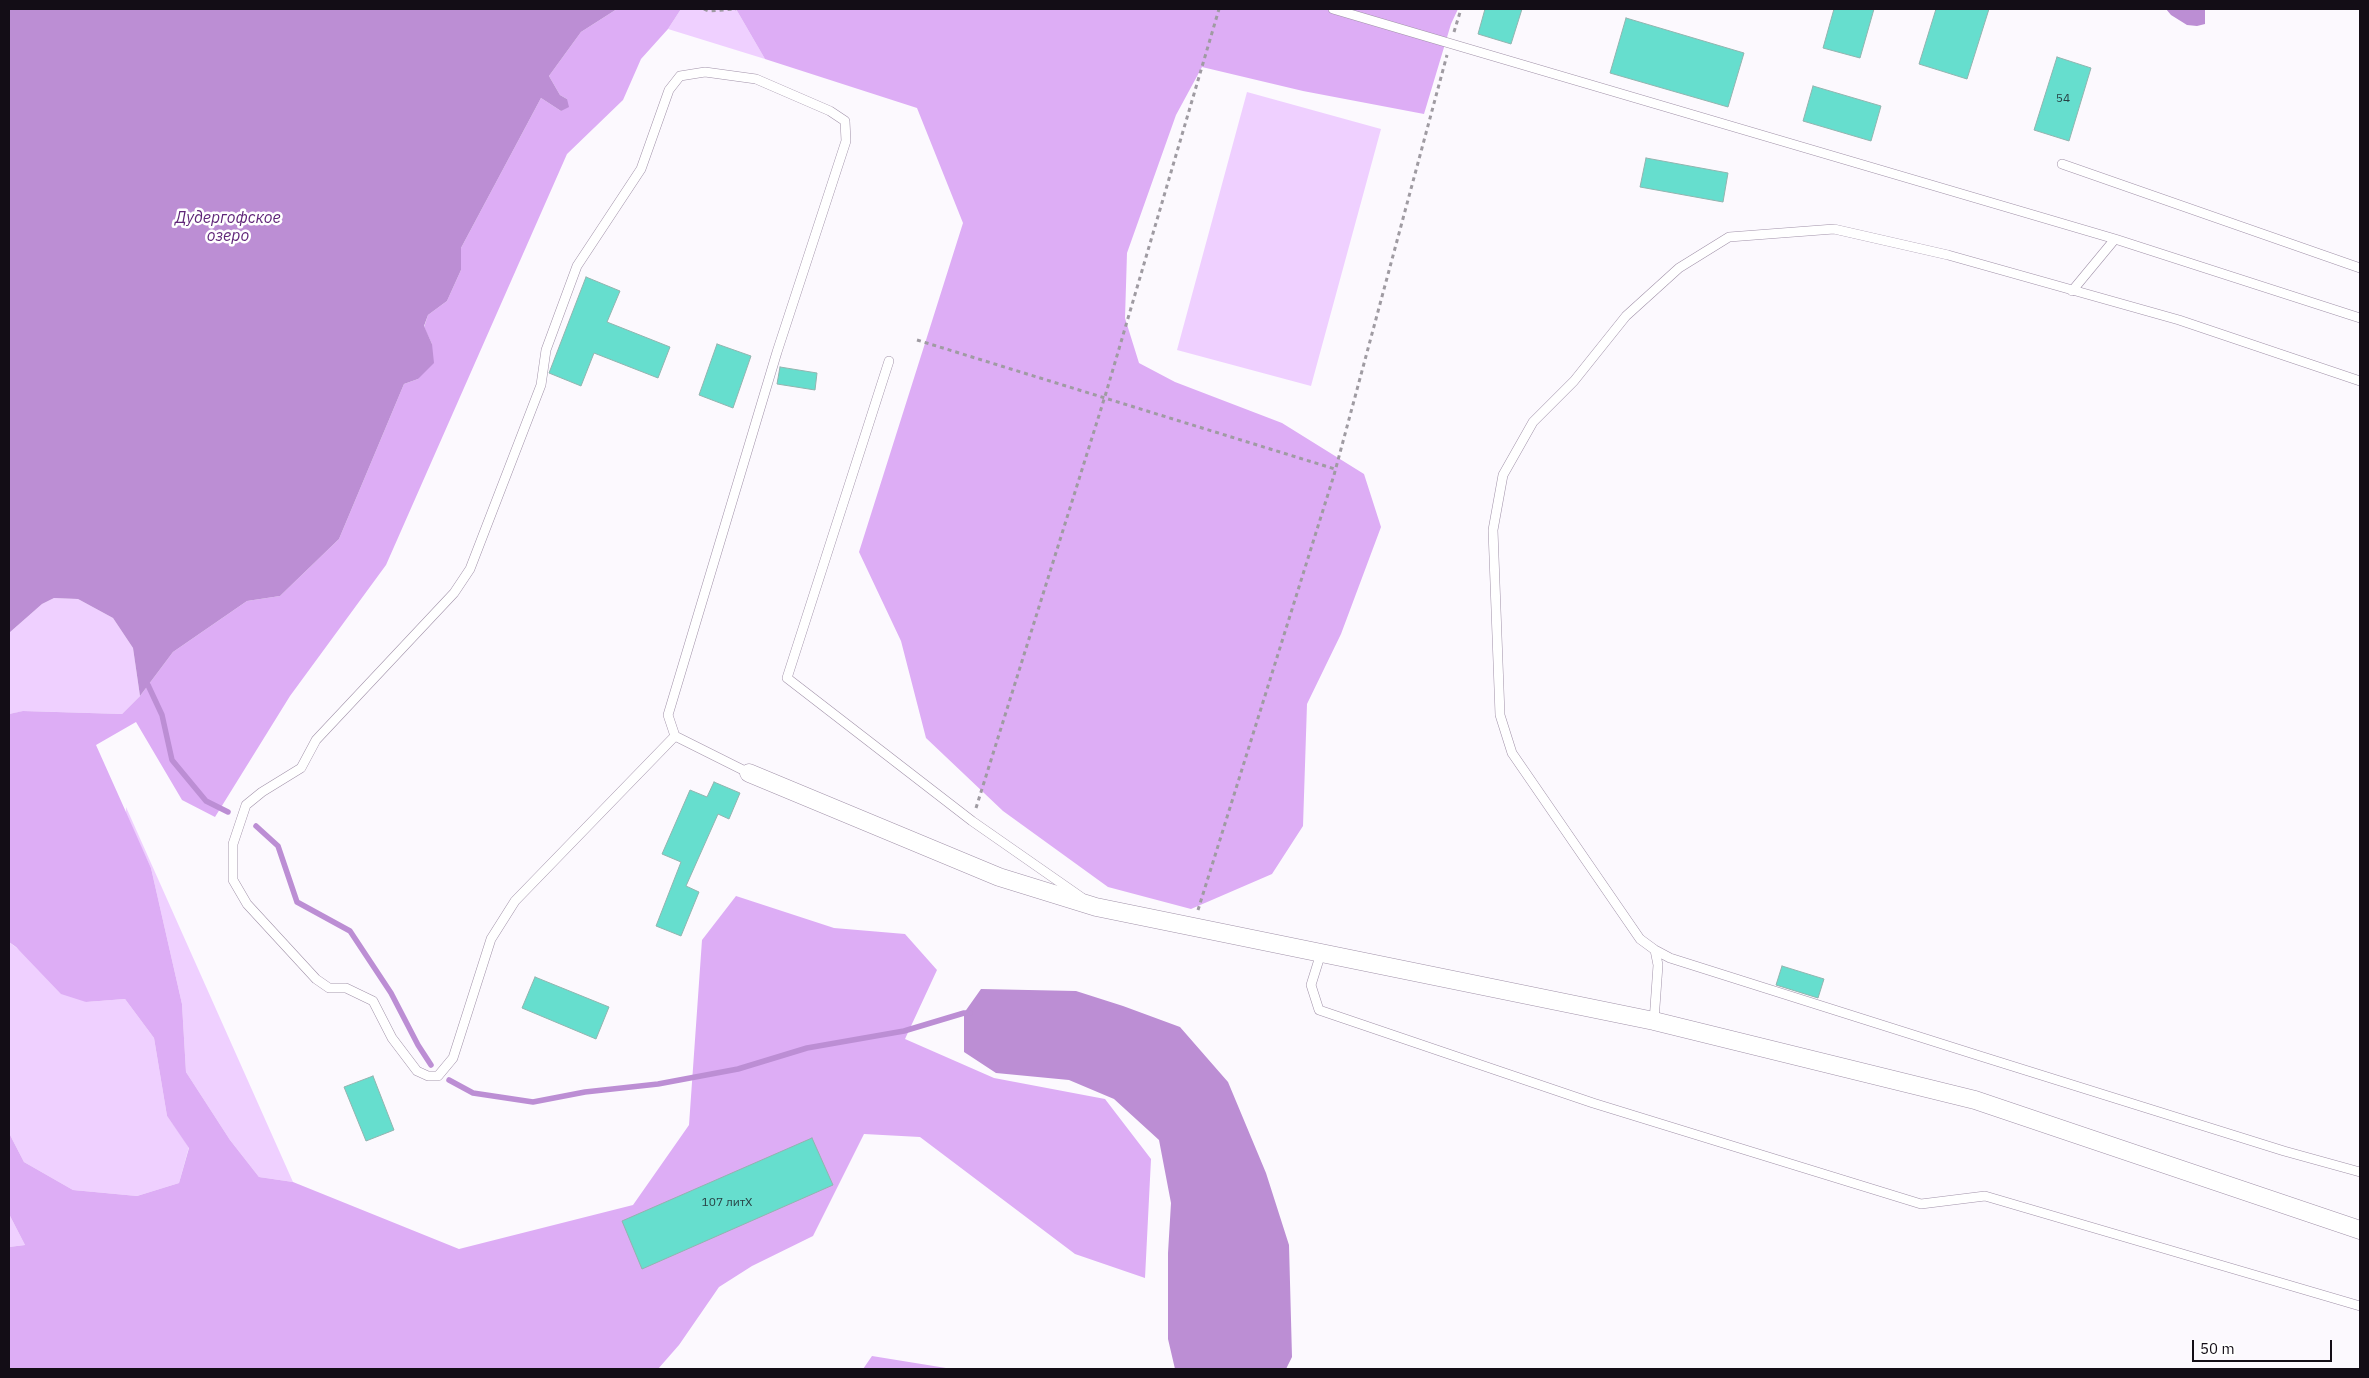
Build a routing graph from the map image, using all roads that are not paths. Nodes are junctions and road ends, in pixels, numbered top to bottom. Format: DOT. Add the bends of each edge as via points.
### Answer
graph roads {
  1 [pos="1333,9"];
  2 [pos="2062,164"];
  3 [pos="2115,239"];
  4 [pos="2360,268"];
  5 [pos="2072,290"];
  6 [pos="2360,318"];
  7 [pos="889,361"];
  8 [pos="2360,381"];
  9 [pos="675,736"];
  10 [pos="749,773"];
  11 [pos="1096,907"];
  12 [pos="1656,950"];
  13 [pos="1321,953"];
  14 [pos="1654,1021"];
  15 [pos="2360,1172"];
  16 [pos="2360,1230"];
  17 [pos="2360,1306"];
  1 -- 3 [label="lane"];
  2 -- 4 [label="lane"];
  3 -- 5 [label="lane"];
  3 -- 6 [label="lane"];
  5 -- 8 [label="lane" via="2179,320"];
  5 -- 12 [label="lane" via="1948,255 1834,229 1729,237 1679,268 1626,316 1574,381 1533,422 1503,475 1493,530 1500,715 1512,753 1640,939"];
  7 -- 11 [label="lane" via="787,678 972,821"];
  9 -- 9 [label="lane" via="668,715 777,352 846,141 845,121 830,111 756,79 705,72 680,76 669,90 641,169 577,266 546,350 541,384 470,569 454,593 316,740 301,768 246,805 233,844 233,880 247,904 316,979 329,988 346,988 373,1001 392,1038 417,1071 438,1076 453,1058 491,939 514,901"];
  9 -- 10 [label="lane"];
  10 -- 11 [label="street" via="999,877"];
  11 -- 13 [label="street"];
  12 -- 14 [label="lane"];
  12 -- 15 [label="lane" via="1670,958 1971,1053"];
  13 -- 14 [label="street"];
  13 -- 17 [label="lane" via="1311,984 1319,1010 1593,1103 1921,1204 1985,1196"];
  14 -- 16 [label="street" via="1975,1100"];
}
